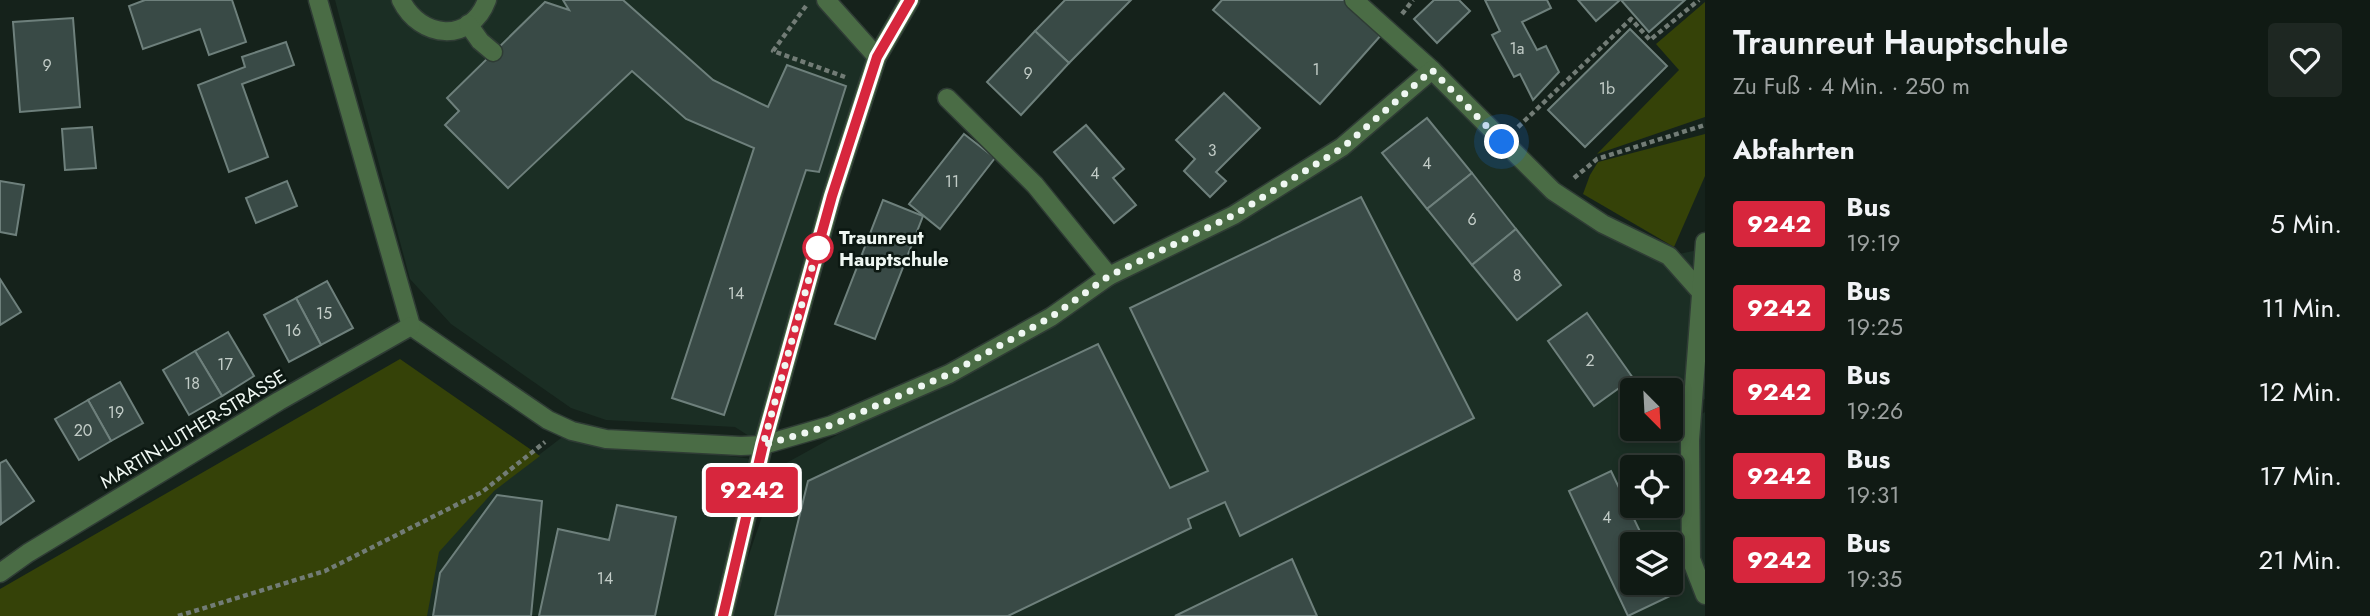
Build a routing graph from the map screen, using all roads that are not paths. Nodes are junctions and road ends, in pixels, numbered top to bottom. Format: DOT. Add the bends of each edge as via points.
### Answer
graph roads {
  1 [pos="318,0"];
  2 [pos="401,0"];
  3 [pos="487,0"];
  4 [pos="826,0"];
  5 [pos="910,0"];
  6 [pos="1354,0"];
  7 [pos="468,24"];
  8 [pos="493,52"];
  9 [pos="877,57"];
  10 [pos="1432,70"];
  11 [pos="947,98"];
  12 [pos="1705,242"];
  13 [pos="1109,276"];
  14 [pos="1700,291"];
  15 [pos="411,326"];
  16 [pos="763,445"];
  17 [pos="0,573"];
  18 [pos="1705,595"];
  19 [pos="723,616"];
  1 -- 15 [label="street"];
  2 -- 7 [label="street" via="407,13 432,30"];
  3 -- 7 [label="street"];
  4 -- 9 [label="street"];
  5 -- 9 [label="street"];
  6 -- 10 [label="street"];
  7 -- 8 [label="street"];
  9 -- 16 [label="street" via="832,196"];
  10 -- 13 [label="street" via="1342,148 1234,215"];
  10 -- 14 [label="street" via="1553,191 1603,224 1669,256"];
  11 -- 13 [label="street" via="1035,185"];
  12 -- 14 [label="street"];
  13 -- 16 [label="street" via="1051,317 949,374 832,425"];
  14 -- 18 [label="street" via="1690,421 1691,559"];
  15 -- 16 [label="street" via="559,425 629,441"];
  15 -- 17 [label="street, MARTIN-LUTHER-STRASSE" via="279,401"];
  16 -- 19 [label="street"];
}
